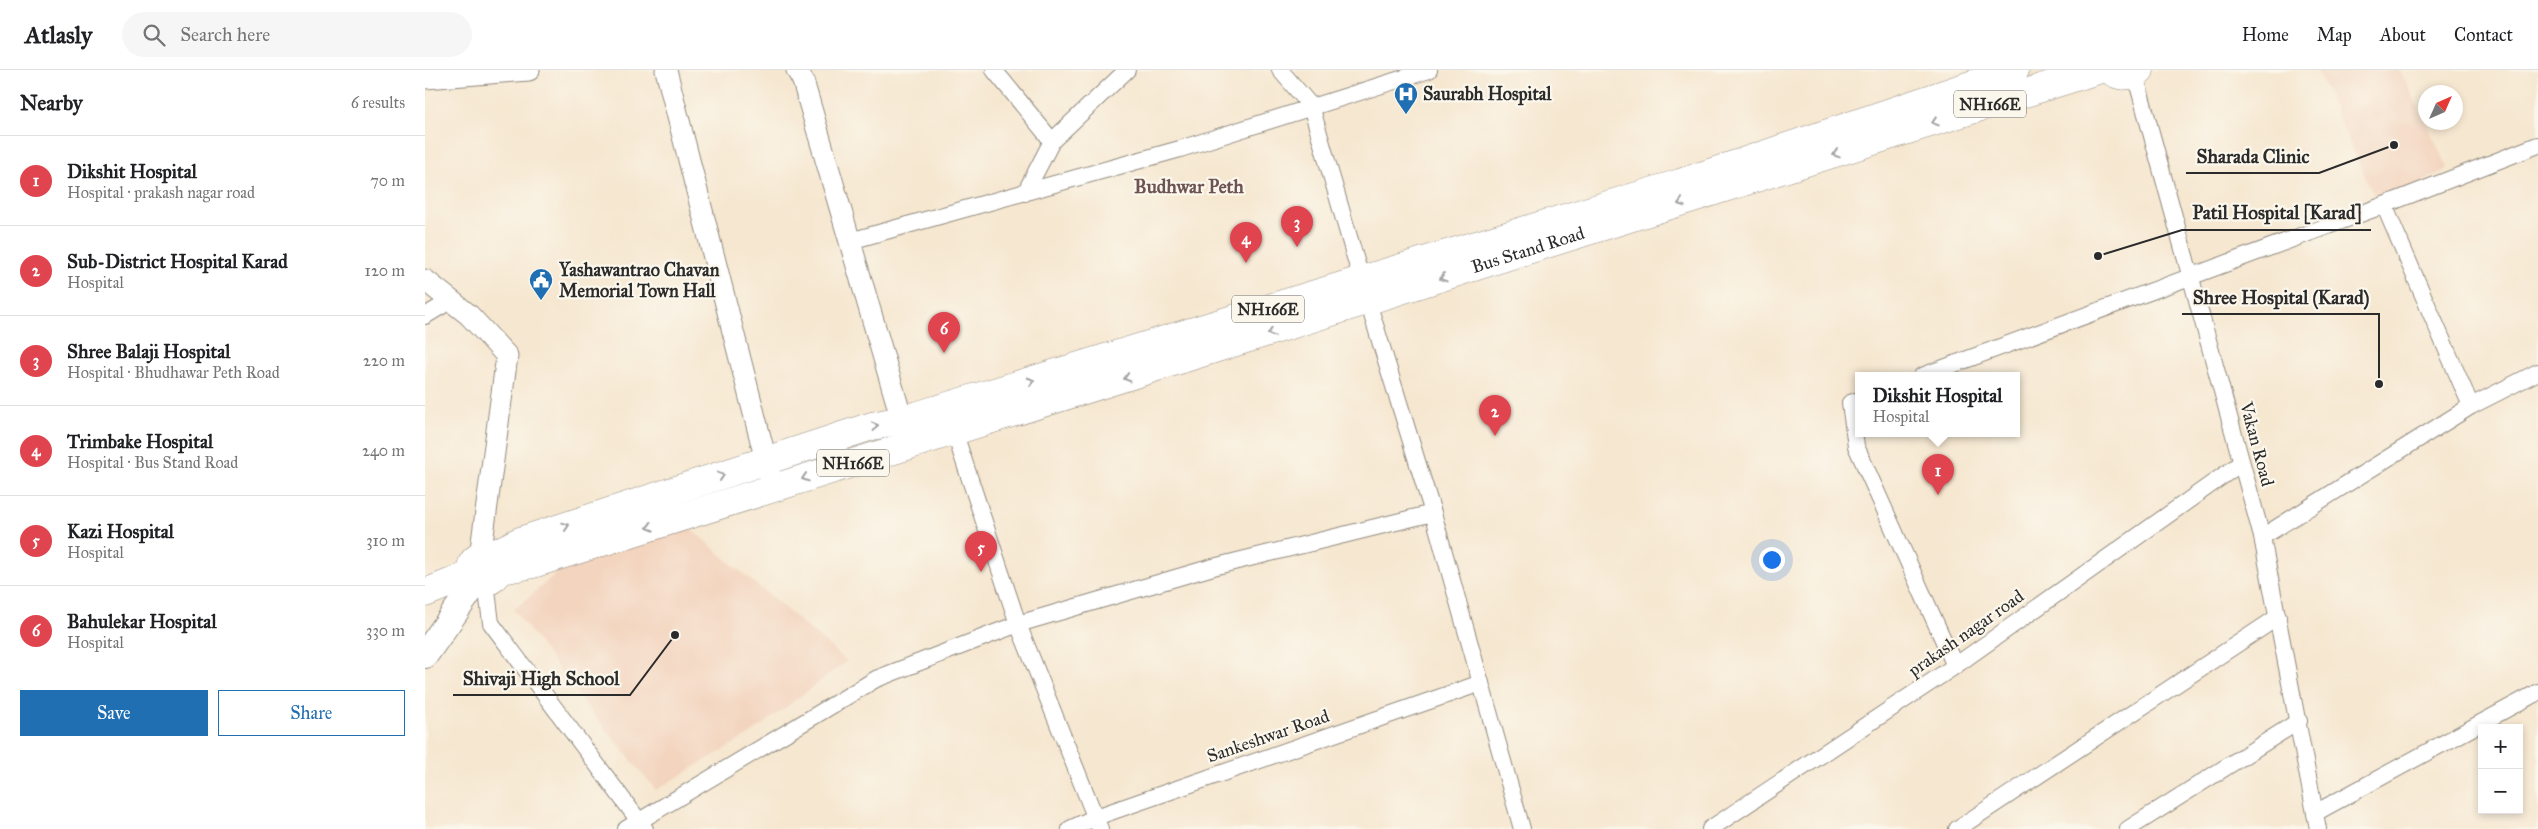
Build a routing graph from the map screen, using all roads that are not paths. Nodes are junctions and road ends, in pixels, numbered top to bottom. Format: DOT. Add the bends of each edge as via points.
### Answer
graph roads {
  1 [pos="529,70"];
  2 [pos="666,70"];
  3 [pos="797,70"];
  4 [pos="994,70"];
  5 [pos="1127,70"];
  6 [pos="1281,70"];
  7 [pos="1429,70"];
  8 [pos="2015,70"];
  9 [pos="2098,70"];
  10 [pos="2128,71"];
  11 [pos="425,78"];
  12 [pos="1311,106"];
  13 [pos="1051,141"];
  14 [pos="2538,145"];
  15 [pos="1025,194"];
  16 [pos="2384,205"];
  17 [pos="850,241"];
  18 [pos="2191,275"];
  19 [pos="425,280"];
  20 [pos="1362,280"];
  21 [pos="450,301"];
  22 [pos="425,316"];
  23 [pos="1933,372"];
  24 [pos="2538,372"];
  25 [pos="1855,402"];
  26 [pos="2471,406"];
  27 [pos="902,420"];
  28 [pos="954,431"];
  29 [pos="766,461"];
  30 [pos="2241,463"];
  31 [pos="773,488"];
  32 [pos="1433,513"];
  33 [pos="2262,537"];
  34 [pos="482,569"];
  35 [pos="425,572"];
  36 [pos="425,593"];
  37 [pos="2279,617"];
  38 [pos="1018,624"];
  39 [pos="425,655"];
  40 [pos="1955,666"];
  41 [pos="1481,683"];
  42 [pos="2538,692"];
  43 [pos="2299,722"];
  44 [pos="2317,821"];
  45 [pos="1098,823"];
  46 [pos="637,826"];
  47 [pos="1070,829"];
  48 [pos="1522,829"];
  49 [pos="1709,829"];
  50 [pos="1957,829"];
  51 [pos="2128,829"];
  1 -- 11 [label="street"];
  2 -- 29 [label="street"];
  3 -- 17 [label="street"];
  4 -- 13 [label="street"];
  5 -- 13 [label="street"];
  6 -- 12 [label="street"];
  7 -- 12 [label="street"];
  8 -- 20 [label="highway, NH166E" via="1680,183"];
  9 -- 20 [label="highway, Bus Stand Road / NH166E, one-way" via="1882,139"];
  10 -- 18 [label="street, Vakan Road"];
  12 -- 15 [label="street" via="1180,149"];
  12 -- 20 [label="street"];
  13 -- 15 [label="street"];
  14 -- 16 [label="street"];
  15 -- 17 [label="street"];
  16 -- 18 [label="street"];
  16 -- 26 [label="street"];
  17 -- 27 [label="street"];
  18 -- 23 [label="street"];
  18 -- 30 [label="street, Vakan Road"];
  19 -- 21 [label="street"];
  27 -- 20 [label="highway, NH166E, one-way"];
  20 -- 28 [label="highway, Bus Stand Road / NH166E, one-way" via="1174,364"];
  20 -- 32 [label="street"];
  21 -- 22 [label="street"];
  21 -- 34 [label="street" via="469,315 507,356"];
  24 -- 26 [label="street"];
  25 -- 40 [label="street" via="1851,403 1856,446"];
  26 -- 33 [label="street"];
  29 -- 27 [label="highway, NH166E, one-way" via="871,426"];
  28 -- 31 [label="highway, NH166E, one-way"];
  28 -- 38 [label="street"];
  29 -- 31 [label="street"];
  34 -- 29 [label="highway, NH166E, one-way" via="520,541"];
  30 -- 33 [label="street, Vakan Road"];
  30 -- 40 [label="street, prakash nagar road"];
  31 -- 34 [label="highway, NH166E, one-way" via="533,564"];
  32 -- 38 [label="street" via="1213,567"];
  32 -- 41 [label="street"];
  33 -- 37 [label="street, Vakan Road"];
  34 -- 35 [label="highway, NH166E"];
  34 -- 36 [label="highway, NH166E"];
  34 -- 39 [label="main road"];
  34 -- 46 [label="street" via="491,624"];
  37 -- 43 [label="street, Vakan Road"];
  37 -- 50 [label="street"];
  38 -- 45 [label="street"];
  38 -- 46 [label="street" via="876,680"];
  40 -- 49 [label="street, prakash nagar road"];
  41 -- 45 [label="street, Sankeshwar Road"];
  41 -- 48 [label="street"];
  42 -- 44 [label="street"];
  43 -- 44 [label="street, Vakan Road"];
  43 -- 51 [label="street"];
  45 -- 47 [label="street, Sankeshwar Road"];
}
